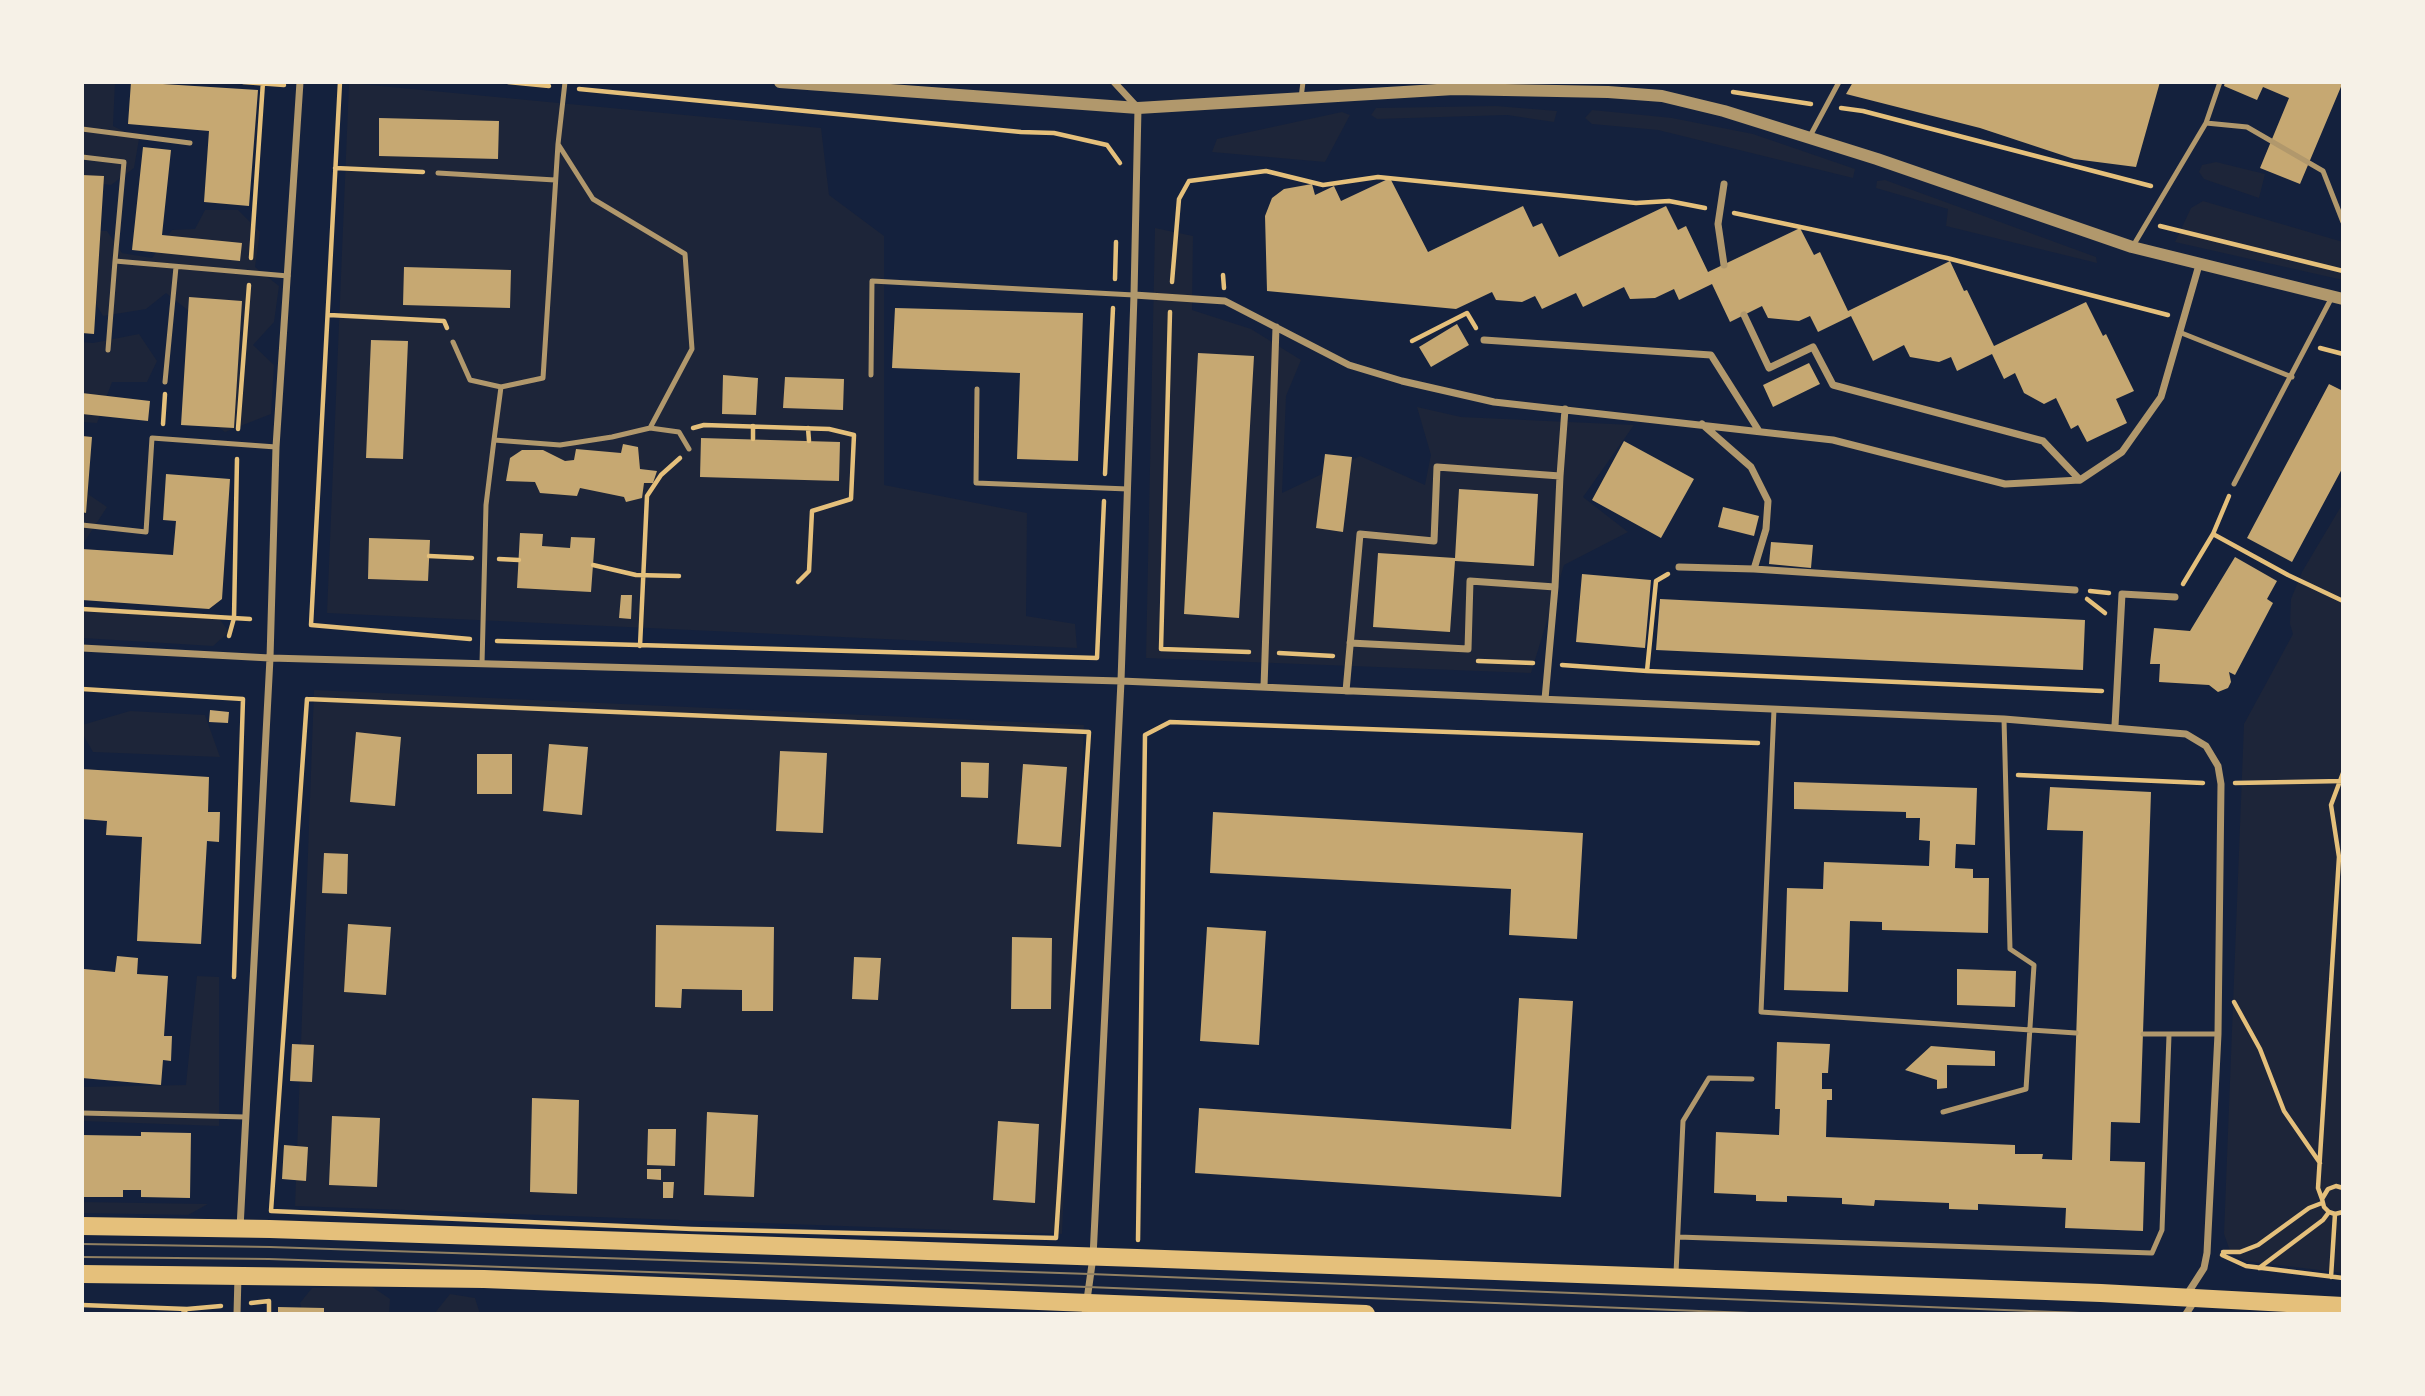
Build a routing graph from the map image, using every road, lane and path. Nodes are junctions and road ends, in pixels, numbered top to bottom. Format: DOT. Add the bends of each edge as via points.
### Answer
graph roads {
  1 [pos="243,82"];
  2 [pos="300,82"];
  3 [pos="340,82"];
  4 [pos="508,82"];
  5 [pos="780,82"];
  6 [pos="1114,82"];
  7 [pos="1303,82"];
  8 [pos="1839,82"];
  9 [pos="2220,82"];
  10 [pos="263,83"];
  11 [pos="285,85"];
  12 [pos="565,85"];
  13 [pos="824,85"];
  14 [pos="1608,87"];
  15 [pos="1722,90"];
  16 [pos="1301,98"];
  17 [pos="1826,106"];
  18 [pos="1138,108"];
  19 [pos="2206,123"];
  20 [pos="82,129"];
  21 [pos="1809,138"];
  22 [pos="190,143"];
  23 [pos="558,144"];
  24 [pos="82,157"];
  25 [pos="335,168"];
  26 [pos="1119,170"];
  27 [pos="1266,171"];
  28 [pos="438,173"];
  29 [pos="555,180"];
  30 [pos="1724,184"];
  31 [pos="2169,187"];
  32 [pos="2343,222"];
  33 [pos="2148,223"];
  34 [pos="1117,230"];
  35 [pos="2132,247"];
  36 [pos="115,261"];
  37 [pos="1724,265"];
  38 [pos="2199,265"];
  39 [pos="176,267"];
  40 [pos="2343,271"];
  41 [pos="250,273"];
  42 [pos="288,276"];
  43 [pos="1114,294"];
  44 [pos="1135,295"];
  45 [pos="1171,297"];
  46 [pos="2337,298"];
  47 [pos="329,315"];
  48 [pos="1744,315"];
  49 [pos="1276,327"];
  50 [pos="2179,332"];
  51 [pos="1484,340"];
  52 [pos="1412,341"];
  53 [pos="453,342"];
  54 [pos="2309,345"];
  55 [pos="108,350"];
  56 [pos="2343,354"];
  57 [pos="871,375"];
  58 [pos="2292,377"];
  59 [pos="165,382"];
  60 [pos="501,387"];
  61 [pos="977,388"];
  62 [pos="1565,409"];
  63 [pos="1701,424"];
  64 [pos="753,426"];
  65 [pos="650,428"];
  66 [pos="808,428"];
  67 [pos="1759,431"];
  68 [pos="679,432"];
  69 [pos="163,439"];
  70 [pos="753,439"];
  71 [pos="494,440"];
  72 [pos="808,441"];
  73 [pos="237,442"];
  74 [pos="276,447"];
  75 [pos="689,449"];
  76 [pos="1560,476"];
  77 [pos="2080,480"];
  78 [pos="2234,484"];
  79 [pos="1105,488"];
  80 [pos="1128,489"];
  81 [pos="82,525"];
  82 [pos="2213,534"];
  83 [pos="429,556"];
  84 [pos="484,558"];
  85 [pos="593,565"];
  86 [pos="1679,567"];
  87 [pos="1754,569"];
  88 [pos="643,576"];
  89 [pos="679,576"];
  90 [pos="798,582"];
  91 [pos="1555,587"];
  92 [pos="2075,590"];
  93 [pos="2122,594"];
  94 [pos="2175,597"];
  95 [pos="2343,601"];
  96 [pos="82,609"];
  97 [pos="234,618"];
  98 [pos="250,619"];
  99 [pos="229,636"];
  100 [pos="482,640"];
  101 [pos="1350,643"];
  102 [pos="640,646"];
  103 [pos="82,648"];
  104 [pos="1161,649"];
  105 [pos="270,658"];
  106 [pos="482,664"];
  107 [pos="1549,664"];
  108 [pos="640,668"];
  109 [pos="1647,671"];
  110 [pos="1121,681"];
  111 [pos="1264,687"];
  112 [pos="82,689"];
  113 [pos="1346,691"];
  114 [pos="2117,692"];
  115 [pos="1545,699"];
  116 [pos="1774,709"];
  117 [pos="2004,719"];
  118 [pos="2115,726"];
  119 [pos="1773,743"];
  120 [pos="2343,773"];
  121 [pos="2005,774"];
  122 [pos="2341,782"];
  123 [pos="2203,783"];
  124 [pos="2232,783"];
  125 [pos="2341,858"];
  126 [pos="234,987"];
  127 [pos="2230,995"];
  128 [pos="2030,1029"];
  129 [pos="2076,1033"];
  130 [pos="2143,1034"];
  131 [pos="2218,1034"];
  132 [pos="2169,1035"];
  133 [pos="1752,1079"];
  134 [pos="1943,1112"];
  135 [pos="82,1113"];
  136 [pos="246,1117"];
  137 [pos="2320,1163"];
  138 [pos="2343,1188"];
  139 [pos="2322,1201"];
  140 [pos="271,1211"];
  141 [pos="2338,1213"];
  142 [pos="82,1226"];
  143 [pos="240,1228"];
  144 [pos="1678,1237"];
  145 [pos="1056,1238"];
  146 [pos="1138,1240"];
  147 [pos="1093,1257"];
  148 [pos="2259,1268"];
  149 [pos="82,1274"];
  150 [pos="238,1276"];
  151 [pos="2331,1277"];
  152 [pos="1676,1278"];
  153 [pos="2343,1278"];
  154 [pos="269,1301"];
  155 [pos="2190,1303"];
  156 [pos="82,1305"];
  157 [pos="2343,1306"];
  158 [pos="1086,1308"];
  159 [pos="187,1309"];
  160 [pos="237,1314"];
  161 [pos="269,1314"];
  162 [pos="1366,1314"];
  1 -- 10 [label="path"];
  2 -- 42 [label="street"];
  3 -- 25 [label="path"];
  4 -- 12 [label="path"];
  5 -- 13 [label="street"];
  6 -- 18 [label="street"];
  7 -- 16 [label="lane"];
  8 -- 17 [label="lane"];
  9 -- 19 [label="lane"];
  10 -- 11 [label="path"];
  10 -- 41 [label="path"];
  12 -- 23 [label="lane"];
  12 -- 26 [label="path" via="1054,133 1107,145 1120,160"];
  13 -- 18 [label="street"];
  14 -- 16 [label="street" via="1454,89"];
  14 -- 21 [label="street" via="1724,111"];
  15 -- 17 [label="path"];
  16 -- 18 [label="street"];
  17 -- 21 [label="lane"];
  17 -- 31 [label="path" via="1863,111"];
  18 -- 44 [label="street"];
  19 -- 31 [label="lane"];
  19 -- 32 [label="lane" via="2247,127 2323,171"];
  20 -- 22 [label="lane"];
  21 -- 35 [label="street"];
  23 -- 29 [label="lane"];
  23 -- 65 [label="lane" via="593,199 685,254 692,349"];
  24 -- 36 [label="lane" via="124,162"];
  25 -- 28 [label="path"];
  25 -- 100 [label="path" via="311,625"];
  27 -- 45 [label="path" via="1189,181 1180,199"];
  28 -- 29 [label="lane"];
  29 -- 60 [label="lane" via="542,379"];
  30 -- 37 [label="street" via="1718,224"];
  31 -- 33 [label="lane"];
  33 -- 35 [label="lane"];
  33 -- 40 [label="path"];
  34 -- 43 [label="path"];
  35 -- 38 [label="street"];
  36 -- 39 [label="lane"];
  36 -- 55 [label="lane"];
  38 -- 46 [label="street"];
  38 -- 50 [label="street"];
  39 -- 41 [label="lane"];
  39 -- 59 [label="lane"];
  41 -- 42 [label="lane"];
  41 -- 73 [label="path"];
  42 -- 74 [label="street"];
  43 -- 44 [label="lane"];
  43 -- 57 [label="lane" via="872,281"];
  43 -- 79 [label="path"];
  44 -- 45 [label="street"];
  44 -- 80 [label="street"];
  45 -- 49 [label="street" via="1225,301"];
  45 -- 104 [label="path"];
  46 -- 54 [label="lane"];
  47 -- 53 [label="path" via="444,321"];
  48 -- 77 [label="street" via="1769,368 1814,347 1833,385 2043,442"];
  49 -- 62 [label="street" via="1349,365 1402,381 1494,402"];
  49 -- 111 [label="street"];
  50 -- 58 [label="lane"];
  50 -- 77 [label="street" via="2161,397 2122,452"];
  51 -- 52 [label="path" via="1466,313"];
  51 -- 67 [label="street" via="1712,355"];
  53 -- 60 [label="lane" via="470,380"];
  54 -- 56 [label="path"];
  54 -- 58 [label="lane"];
  58 -- 78 [label="lane"];
  59 -- 69 [label="path"];
  60 -- 71 [label="lane"];
  61 -- 79 [label="lane" via="976,483"];
  62 -- 63 [label="street"];
  62 -- 76 [label="street"];
  63 -- 67 [label="street"];
  63 -- 87 [label="street" via="1751,467 1768,501"];
  64 -- 66 [label="path"];
  64 -- 68 [label="path" via="704,425"];
  64 -- 70 [label="path"];
  65 -- 68 [label="lane"];
  65 -- 71 [label="lane" via="560,445"];
  66 -- 72 [label="path"];
  66 -- 90 [label="path" via="855,435 852,486 851,499 812,511 809,571"];
  67 -- 77 [label="street" via="1833,440 2006,484"];
  68 -- 75 [label="lane"];
  69 -- 73 [label="lane"];
  69 -- 81 [label="lane" via="152,438 146,532"];
  71 -- 84 [label="lane"];
  73 -- 74 [label="lane"];
  73 -- 97 [label="path"];
  74 -- 105 [label="street"];
  75 -- 88 [label="path" via="661,475 647,496"];
  76 -- 91 [label="street"];
  76 -- 101 [label="street" via="1437,467 1434,541 1360,534"];
  78 -- 82 [label="path"];
  79 -- 80 [label="lane"];
  79 -- 102 [label="path" via="1097,658"];
  80 -- 110 [label="street"];
  82 -- 94 [label="path"];
  82 -- 95 [label="path"];
  83 -- 84 [label="path"];
  84 -- 100 [label="lane"];
  85 -- 88 [label="path"];
  86 -- 87 [label="street"];
  86 -- 109 [label="path" via="1656,581"];
  87 -- 92 [label="street"];
  88 -- 89 [label="path"];
  88 -- 102 [label="path"];
  91 -- 101 [label="street" via="1470,581 1468,649"];
  91 -- 107 [label="street"];
  92 -- 93 [label="path"];
  93 -- 94 [label="street"];
  93 -- 114 [label="street"];
  96 -- 97 [label="path"];
  97 -- 98 [label="path"];
  97 -- 99 [label="path"];
  100 -- 102 [label="path"];
  100 -- 106 [label="lane"];
  101 -- 113 [label="street"];
  102 -- 108 [label="path"];
  103 -- 105 [label="street"];
  105 -- 106 [label="street"];
  105 -- 136 [label="street"];
  106 -- 108 [label="street"];
  107 -- 109 [label="path"];
  107 -- 115 [label="street"];
  108 -- 110 [label="street"];
  109 -- 114 [label="path"];
  110 -- 111 [label="street"];
  110 -- 147 [label="street"];
  111 -- 113 [label="street"];
  112 -- 126 [label="path" via="243,699"];
  113 -- 115 [label="street"];
  114 -- 118 [label="street"];
  115 -- 116 [label="street"];
  116 -- 117 [label="street"];
  116 -- 119 [label="lane"];
  117 -- 118 [label="street"];
  117 -- 121 [label="lane"];
  118 -- 131 [label="street" via="2186,734 2206,746 2218,766"];
  119 -- 128 [label="lane" via="1761,1012"];
  119 -- 146 [label="path" via="1170,722 1145,735"];
  120 -- 122 [label="path"];
  121 -- 123 [label="path"];
  121 -- 128 [label="lane" via="2010,949 2034,964"];
  122 -- 124 [label="path"];
  122 -- 125 [label="path" via="2331,805"];
  125 -- 137 [label="path"];
  127 -- 137 [label="path" via="2260,1049 2284,1111"];
  128 -- 129 [label="lane"];
  128 -- 134 [label="lane" via="2025,1088"];
  130 -- 132 [label="lane"];
  131 -- 132 [label="lane"];
  131 -- 155 [label="street" via="2207,1253"];
  132 -- 144 [label="lane" via="2162,1230 2152,1253"];
  133 -- 144 [label="lane" via="1709,1078 1683,1121"];
  135 -- 136 [label="lane"];
  136 -- 143 [label="street"];
  137 -- 139 [label="path"];
  138 -- 139 [label="path" via="2328,1189"];
  139 -- 141 [label="path"];
  139 -- 148 [label="path" via="2258,1245 2240,1252 2219,1252"];
  140 -- 145 [label="path" via="307,699 1089,732"];
  141 -- 148 [label="path"];
  141 -- 151 [label="path"];
  142 -- 143 [label="main road"];
  143 -- 147 [label="main road"];
  144 -- 152 [label="lane"];
  147 -- 152 [label="main road"];
  147 -- 158 [label="street"];
  148 -- 151 [label="path"];
  149 -- 150 [label="main road"];
  150 -- 158 [label="main road" via="484,1279"];
  150 -- 160 [label="street"];
  151 -- 153 [label="path"];
  152 -- 155 [label="main road"];
  154 -- 161 [label="path"];
  155 -- 157 [label="main road"];
  156 -- 159 [label="path"];
  158 -- 162 [label="main road"];
}
